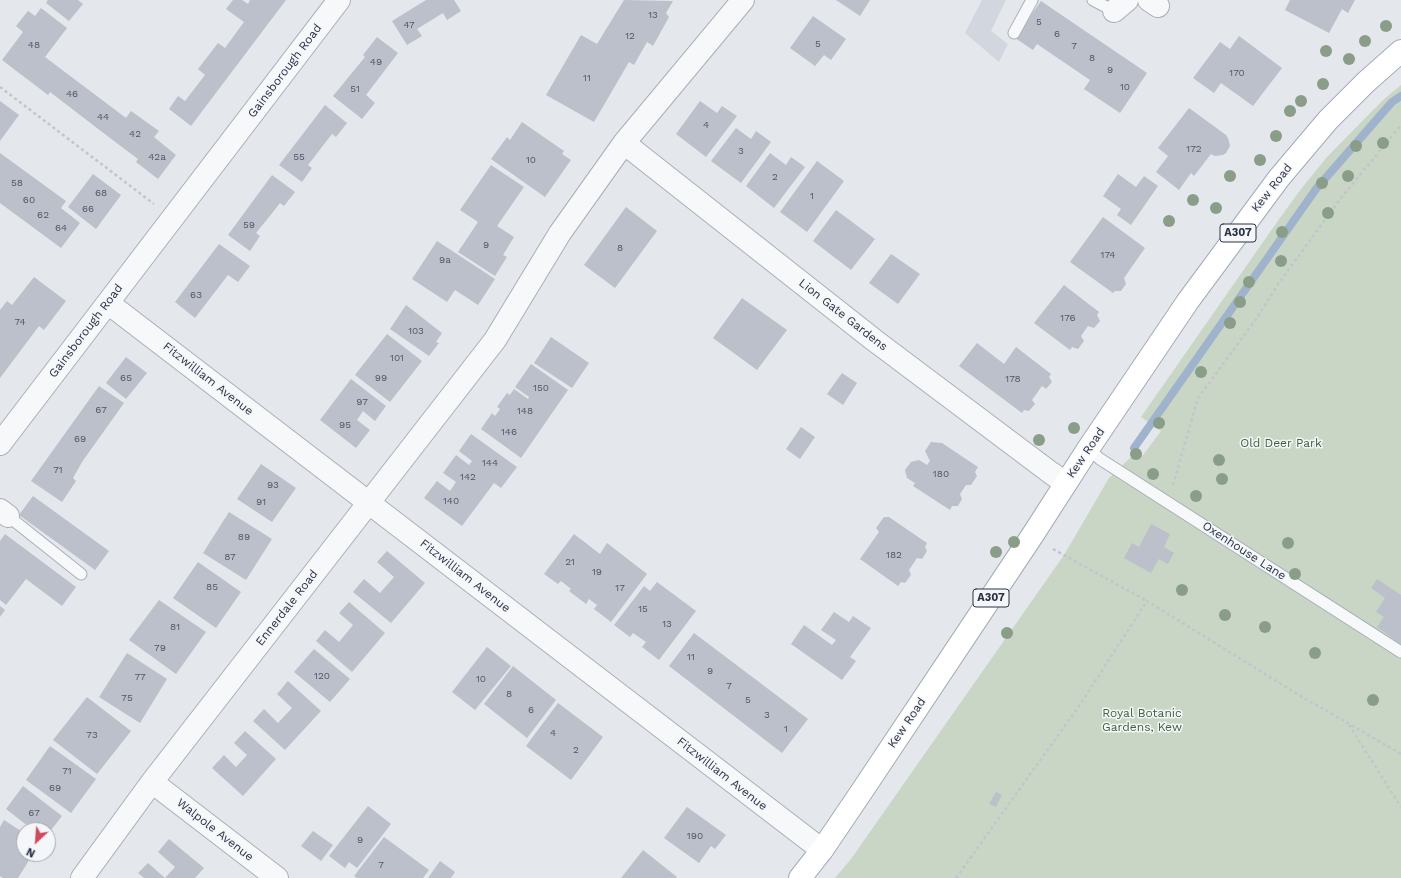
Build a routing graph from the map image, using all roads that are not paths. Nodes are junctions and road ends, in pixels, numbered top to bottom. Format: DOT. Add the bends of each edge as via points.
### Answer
graph roads {
  1 [pos="339,0"];
  2 [pos="743,0"];
  3 [pos="1032,0"];
  4 [pos="1093,0"];
  5 [pos="1120,6"];
  6 [pos="1014,33"];
  7 [pos="1401,51"];
  8 [pos="624,143"];
  9 [pos="108,302"];
  10 [pos="0,444"];
  11 [pos="1088,449"];
  12 [pos="1066,483"];
  13 [pos="369,502"];
  14 [pos="4,513"];
  15 [pos="81,574"];
  16 [pos="1401,652"];
  17 [pos="152,782"];
  18 [pos="822,850"];
  19 [pos="82,878"];
  20 [pos="277,878"];
  21 [pos="800,878"];
  1 -- 9 [label="street, Gainsborough Road"];
  2 -- 8 [label="street"];
  3 -- 6 [label="lane"];
  4 -- 5 [label="lane"];
  7 -- 11 [label="main road, Kew Road / A307" via="1333,115 1279,178 1188,300"];
  8 -- 12 [label="street, Lion Gate Gardens" via="874,340"];
  8 -- 13 [label="street, Ennerdale Road" via="560,233 495,340"];
  9 -- 10 [label="street, Gainsborough Road"];
  9 -- 13 [label="street, Fitzwilliam Avenue"];
  11 -- 12 [label="main road, Kew Road / A307"];
  11 -- 16 [label="lane, Oxenhouse Lane"];
  12 -- 18 [label="main road, Kew Road / A307"];
  13 -- 17 [label="street, Ennerdale Road"];
  13 -- 18 [label="street, Fitzwilliam Avenue"];
  14 -- 15 [label="lane"];
  17 -- 19 [label="street, Ennerdale Road"];
  17 -- 20 [label="street, Walpole Avenue"];
  18 -- 21 [label="main road, Kew Road / A307"];
}
